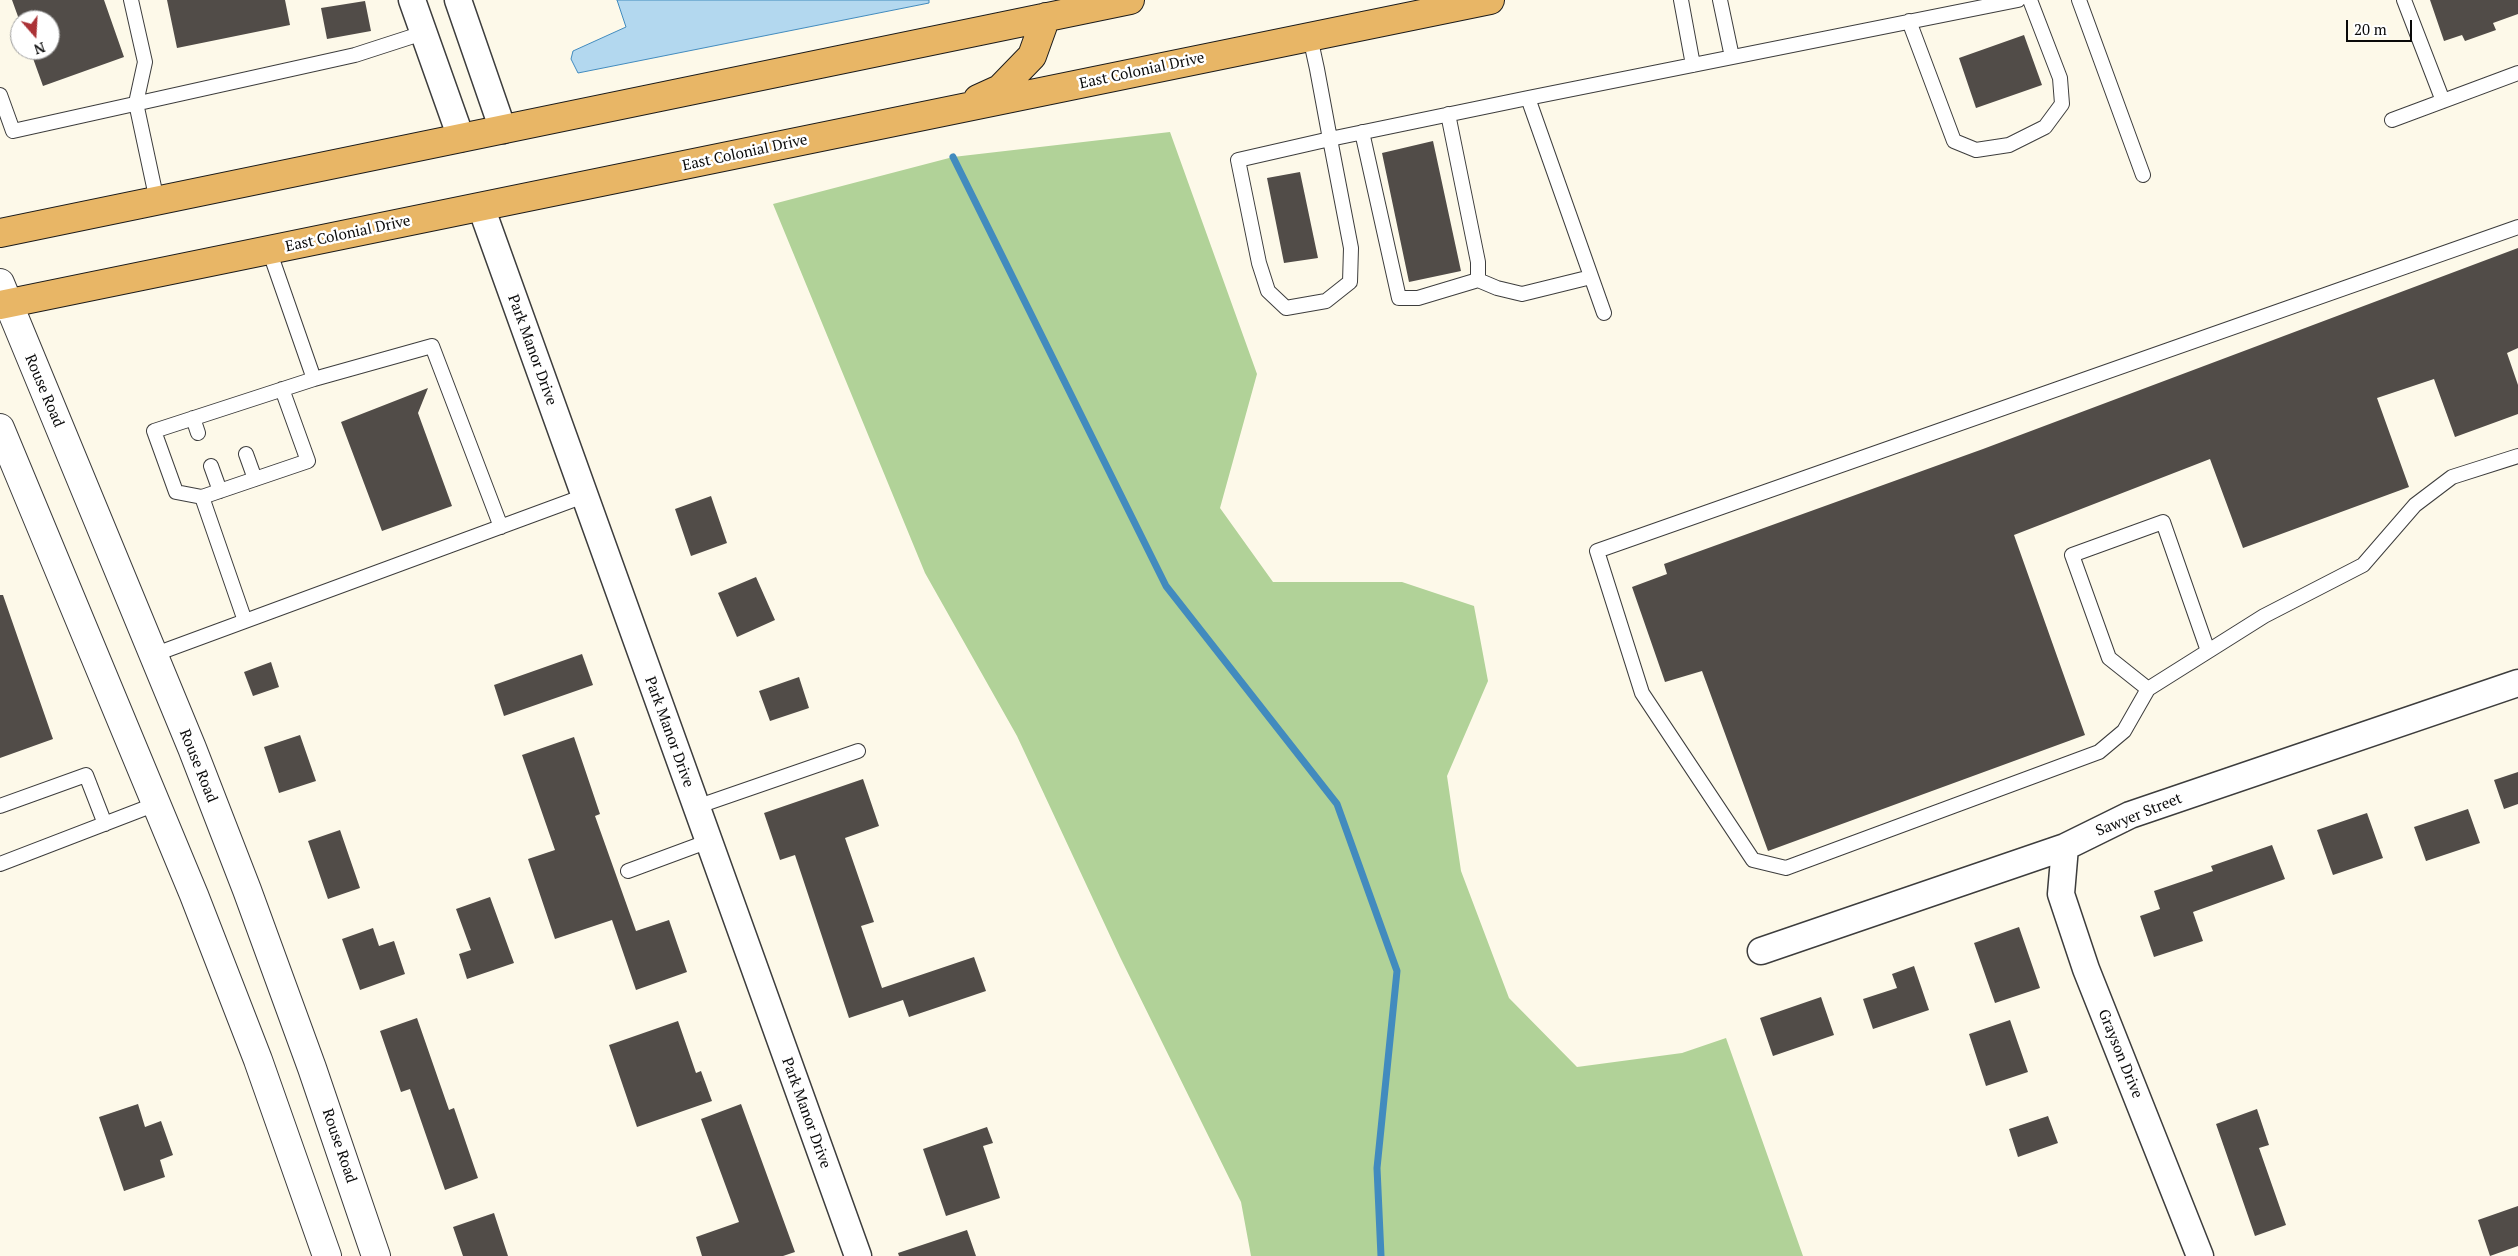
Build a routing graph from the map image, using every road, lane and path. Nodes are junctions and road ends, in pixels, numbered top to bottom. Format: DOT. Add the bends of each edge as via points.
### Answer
graph roads {
  1 [pos="132,0"];
  2 [pos="412,0"];
  3 [pos="458,0"];
  4 [pos="1130,0"];
  5 [pos="1490,0"];
  6 [pos="1681,0"];
  7 [pos="1720,0"];
  8 [pos="2018,0"];
  9 [pos="2030,0"];
  10 [pos="2079,0"];
  11 [pos="2404,0"];
  12 [pos="1046,18"];
  13 [pos="1909,22"];
  14 [pos="423,33"];
  15 [pos="1310,37"];
  16 [pos="1732,57"];
  17 [pos="1694,65"];
  18 [pos="2518,73"];
  19 [pos="0,95"];
  20 [pos="1528,98"];
  21 [pos="2443,101"];
  22 [pos="136,103"];
  23 [pos="956,109"];
  24 [pos="1448,114"];
  25 [pos="2392,120"];
  26 [pos="503,130"];
  27 [pos="1362,132"];
  28 [pos="461,138"];
  29 [pos="1330,139"];
  30 [pos="2143,175"];
  31 [pos="157,201"];
  32 [pos="481,207"];
  33 [pos="2518,227"];
  34 [pos="0,233"];
  35 [pos="269,250"];
  36 [pos="1591,277"];
  37 [pos="1478,280"];
  38 [pos="3,297"];
  39 [pos="1604,313"];
  40 [pos="314,379"];
  41 [pos="282,389"];
  42 [pos="193,418"];
  43 [pos="0,428"];
  44 [pos="198,433"];
  45 [pos="246,454"];
  46 [pos="2518,456"];
  47 [pos="211,466"];
  48 [pos="255,479"];
  49 [pos="220,491"];
  50 [pos="584,496"];
  51 [pos="202,497"];
  52 [pos="501,527"];
  53 [pos="245,621"];
  54 [pos="2208,651"];
  55 [pos="153,655"];
  56 [pos="2518,683"];
  57 [pos="2148,688"];
  58 [pos="858,751"];
  59 [pos="156,804"];
  60 [pos="0,806"];
  61 [pos="696,807"];
  62 [pos="105,824"];
  63 [pos="709,841"];
  64 [pos="2065,847"];
  65 [pos="0,864"];
  66 [pos="628,871"];
  67 [pos="1761,951"];
  68 [pos="327,1256"];
  69 [pos="376,1256"];
  70 [pos="858,1256"];
  71 [pos="2200,1256"];
  1 -- 22 [label="lane" via="145,62"];
  2 -- 14 [label="street"];
  3 -- 26 [label="street"];
  4 -- 12 [label="highway"];
  5 -- 15 [label="highway, East Colonial Drive"];
  6 -- 17 [label="lane"];
  7 -- 16 [label="lane"];
  8 -- 13 [label="lane"];
  9 -- 13 [label="lane" via="2060,78 2062,104 2045,127 2008,145 1976,150 1954,141"];
  10 -- 30 [label="lane"];
  11 -- 21 [label="lane"];
  12 -- 23 [label="highway" via="1032,56 1000,89"];
  12 -- 26 [label="highway"];
  13 -- 16 [label="lane"];
  14 -- 22 [label="lane" via="355,55"];
  14 -- 28 [label="street"];
  15 -- 23 [label="highway, East Colonial Drive"];
  15 -- 29 [label="lane"];
  16 -- 17 [label="lane"];
  17 -- 20 [label="lane"];
  18 -- 21 [label="lane"];
  19 -- 22 [label="lane" via="13,131"];
  20 -- 24 [label="lane"];
  20 -- 36 [label="lane"];
  21 -- 25 [label="lane"];
  22 -- 31 [label="lane"];
  23 -- 32 [label="highway, East Colonial Drive"];
  24 -- 27 [label="lane"];
  24 -- 37 [label="lane" via="1478,262"];
  26 -- 28 [label="highway"];
  27 -- 29 [label="lane"];
  27 -- 37 [label="lane" via="1399,298 1418,298"];
  28 -- 31 [label="highway"];
  29 -- 29 [label="lane" via="1351,248 1350,282 1326,302 1286,308 1268,291 1259,263 1238,160"];
  31 -- 34 [label="highway"];
  32 -- 35 [label="highway, East Colonial Drive"];
  32 -- 50 [label="street, Park Manor Drive"];
  33 -- 57 [label="lane" via="1597,551 1642,693 1753,860 1786,868 2099,752 2124,731"];
  35 -- 38 [label="highway, East Colonial Drive"];
  35 -- 40 [label="lane"];
  36 -- 37 [label="lane" via="1522,294"];
  36 -- 39 [label="lane"];
  38 -- 55 [label="street, Rouse Road"];
  40 -- 41 [label="lane"];
  40 -- 52 [label="lane" via="432,346"];
  41 -- 42 [label="lane" via="231,413"];
  41 -- 48 [label="lane" via="308,461"];
  42 -- 44 [label="lane"];
  42 -- 51 [label="lane" via="154,431 176,492"];
  43 -- 59 [label="street"];
  45 -- 48 [label="lane"];
  46 -- 54 [label="lane" via="2452,477 2415,505 2363,565 2264,616"];
  47 -- 49 [label="lane"];
  48 -- 49 [label="lane"];
  49 -- 51 [label="lane"];
  50 -- 52 [label="lane"];
  50 -- 61 [label="street, Park Manor Drive"];
  51 -- 53 [label="lane"];
  52 -- 53 [label="lane"];
  53 -- 55 [label="lane"];
  54 -- 57 [label="lane"];
  54 -- 57 [label="lane" via="2163,522 2072,555 2109,658"];
  55 -- 69 [label="street, Rouse Road" via="250,900"];
  56 -- 64 [label="street, Sawyer Street" via="2130,815"];
  58 -- 61 [label="lane"];
  59 -- 62 [label="lane"];
  59 -- 68 [label="street" via="258,1060"];
  60 -- 62 [label="lane" via="86,775"];
  61 -- 63 [label="street, Park Manor Drive"];
  62 -- 65 [label="lane"];
  63 -- 66 [label="lane"];
  63 -- 70 [label="street, Park Manor Drive"];
  64 -- 67 [label="street, Sawyer Street"];
  64 -- 71 [label="street, Grayson Drive" via="2061,894 2082,960"];
}
